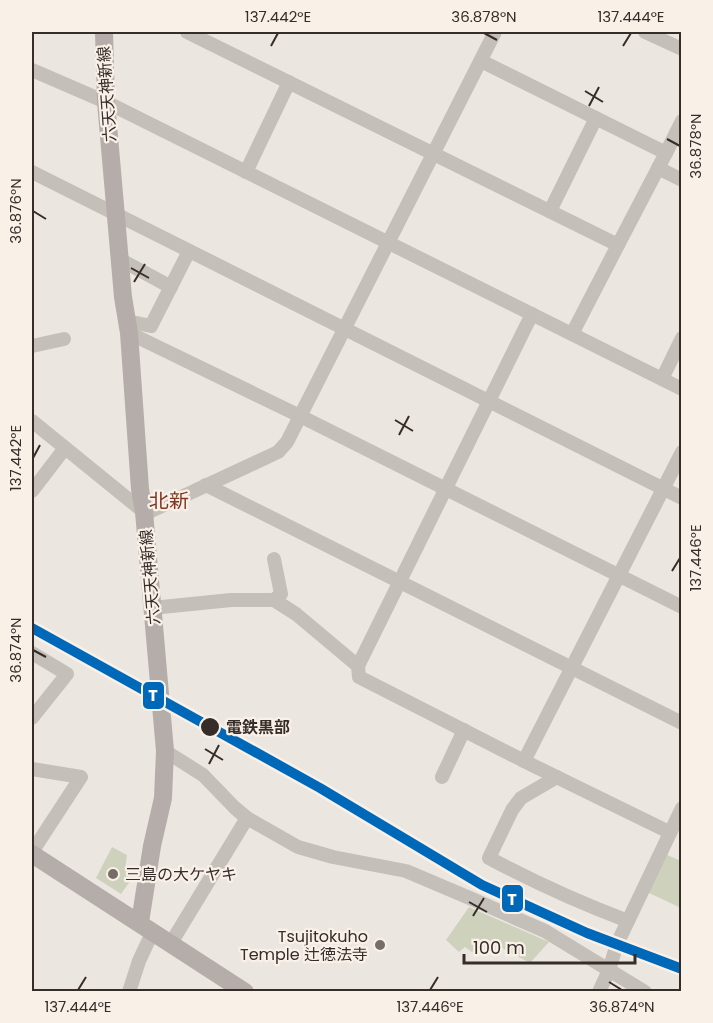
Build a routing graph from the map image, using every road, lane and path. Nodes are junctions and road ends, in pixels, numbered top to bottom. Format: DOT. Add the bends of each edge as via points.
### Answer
graph roads {
  1 [pos="104,32"];
  2 [pos="187,32"];
  3 [pos="495,32"];
  4 [pos="645,32"];
  5 [pos="209,36"];
  6 [pos="680,45"];
  7 [pos="481,61"];
  8 [pos="32,70"];
  9 [pos="289,82"];
  10 [pos="106,102"];
  11 [pos="596,118"];
  12 [pos="681,121"];
  13 [pos="435,153"];
  14 [pos="666,153"];
  15 [pos="658,168"];
  16 [pos="246,171"];
  17 [pos="32,172"];
  18 [pos="681,180"];
  19 [pos="550,211"];
  20 [pos="116,215"];
  21 [pos="389,243"];
  22 [pos="618,245"];
  23 [pos="189,251"];
  24 [pos="121,260"];
  25 [pos="171,287"];
  26 [pos="532,314"];
  27 [pos="128,327"];
  28 [pos="345,328"];
  29 [pos="572,334"];
  30 [pos="681,338"];
  31 [pos="64,339"];
  32 [pos="32,346"];
  33 [pos="662,379"];
  34 [pos="681,388"];
  35 [pos="490,401"];
  36 [pos="300,416"];
  37 [pos="32,421"];
  38 [pos="65,448"];
  39 [pos="681,452"];
  40 [pos="206,485"];
  41 [pos="663,488"];
  42 [pos="446,490"];
  43 [pos="32,491"];
  44 [pos="681,498"];
  45 [pos="144,512"];
  46 [pos="274,559"];
  47 [pos="618,576"];
  48 [pos="401,583"];
  49 [pos="274,600"];
  50 [pos="681,607"];
  51 [pos="152,608"];
  52 [pos="32,653"];
  53 [pos="358,666"];
  54 [pos="572,668"];
  55 [pos="32,718"];
  56 [pos="681,723"];
  57 [pos="464,730"];
  58 [pos="165,751"];
  59 [pos="524,761"];
  60 [pos="32,769"];
  61 [pos="442,777"];
  62 [pos="557,777"];
  63 [pos="681,808"];
  64 [pos="247,818"];
  65 [pos="669,832"];
  66 [pos="32,853"];
  67 [pos="628,921"];
  68 [pos="147,927"];
  69 [pos="171,943"];
  70 [pos="609,970"];
  71 [pos="129,992"];
  72 [pos="245,992"];
  73 [pos="599,992"];
  74 [pos="645,992"];
  1 -- 10 [label="main road, 六天天神新線"];
  2 -- 5 [label="street"];
  3 -- 7 [label="street"];
  4 -- 6 [label="street"];
  5 -- 9 [label="street"];
  7 -- 11 [label="street"];
  7 -- 13 [label="street"];
  8 -- 10 [label="street"];
  9 -- 13 [label="street"];
  9 -- 16 [label="street"];
  10 -- 16 [label="street"];
  10 -- 20 [label="main road, 六天天神新線"];
  11 -- 14 [label="street"];
  11 -- 19 [label="street"];
  12 -- 14 [label="street"];
  13 -- 19 [label="street"];
  13 -- 21 [label="street"];
  14 -- 15 [label="street"];
  15 -- 18 [label="street"];
  15 -- 22 [label="street"];
  16 -- 21 [label="street"];
  17 -- 20 [label="street"];
  19 -- 22 [label="street"];
  20 -- 23 [label="street"];
  20 -- 24 [label="main road, 六天天神新線"];
  21 -- 26 [label="street"];
  21 -- 28 [label="street"];
  22 -- 29 [label="street"];
  23 -- 25 [label="street"];
  23 -- 28 [label="street"];
  24 -- 25 [label="street"];
  24 -- 27 [label="main road, 六天天神新線"];
  25 -- 27 [label="street" via="152,326"];
  26 -- 29 [label="street"];
  26 -- 35 [label="street"];
  27 -- 36 [label="street"];
  27 -- 45 [label="main road, 六天天神新線"];
  28 -- 35 [label="street"];
  28 -- 36 [label="street"];
  29 -- 33 [label="street"];
  30 -- 33 [label="street"];
  31 -- 32 [label="street"];
  33 -- 34 [label="street"];
  35 -- 41 [label="street"];
  35 -- 42 [label="street"];
  36 -- 40 [label="street" via="278,452"];
  36 -- 42 [label="street"];
  37 -- 38 [label="street"];
  38 -- 43 [label="street"];
  38 -- 45 [label="street"];
  39 -- 41 [label="street"];
  40 -- 45 [label="street"];
  40 -- 48 [label="street"];
  41 -- 44 [label="street"];
  41 -- 47 [label="street"];
  42 -- 47 [label="street"];
  42 -- 48 [label="street"];
  45 -- 51 [label="main road, 六天天神新線"];
  46 -- 49 [label="street" via="281,594"];
  47 -- 50 [label="street"];
  47 -- 54 [label="street"];
  48 -- 53 [label="street"];
  48 -- 54 [label="street"];
  49 -- 51 [label="street"];
  49 -- 53 [label="street"];
  51 -- 58 [label="main road, 六天天神新線"];
  52 -- 55 [label="street" via="67,674"];
  53 -- 57 [label="street" via="359,677"];
  54 -- 56 [label="street"];
  54 -- 59 [label="street"];
  57 -- 59 [label="street"];
  57 -- 61 [label="street"];
  58 -- 64 [label="street" via="203,775"];
  58 -- 68 [label="main road, 六天天神新線" via="163,798 152,846"];
  59 -- 62 [label="street"];
  60 -- 66 [label="street" via="81,777"];
  62 -- 65 [label="street"];
  62 -- 67 [label="street" via="521,798 489,858 530,880"];
  63 -- 65 [label="street"];
  64 -- 69 [label="street"];
  64 -- 70 [label="street" via="298,846 406,871 545,931"];
  65 -- 67 [label="street"];
  66 -- 68 [label="main road"];
  67 -- 70 [label="street"];
  68 -- 69 [label="main road"];
  68 -- 71 [label="street"];
  69 -- 72 [label="main road"];
  70 -- 73 [label="street"];
  70 -- 74 [label="street"];
}
